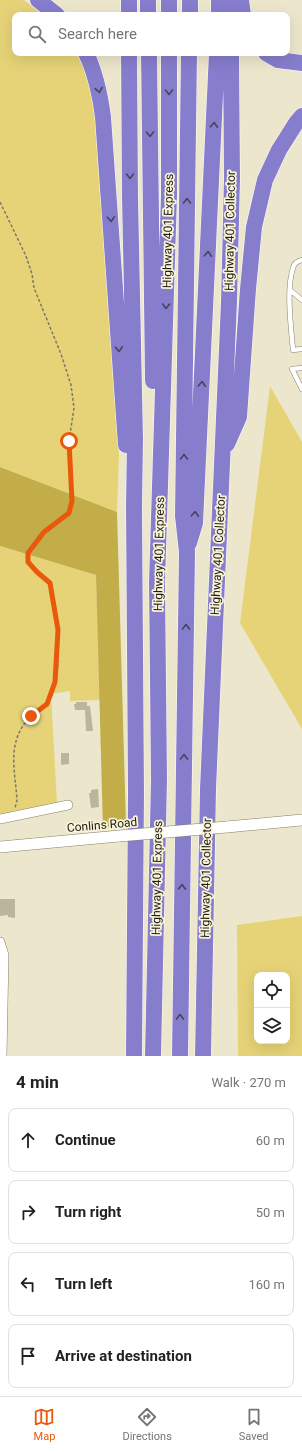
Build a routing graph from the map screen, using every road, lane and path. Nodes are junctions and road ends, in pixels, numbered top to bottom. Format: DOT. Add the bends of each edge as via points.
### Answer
graph roads {
  1 [pos="38,0"];
  2 [pos="129,0"];
  3 [pos="148,0"];
  4 [pos="169,0"];
  5 [pos="190,0"];
  6 [pos="219,0"];
  7 [pos="230,0"];
  8 [pos="241,0"];
  9 [pos="53,12"];
  10 [pos="129,12"];
  11 [pos="148,12"];
  12 [pos="169,12"];
  13 [pos="190,12"];
  14 [pos="219,12"];
  15 [pos="230,12"];
  16 [pos="243,12"];
  17 [pos="87,56"];
  18 [pos="129,56"];
  19 [pos="149,56"];
  20 [pos="169,56"];
  21 [pos="189,56"];
  22 [pos="217,56"];
  23 [pos="231,56"];
  24 [pos="271,56"];
  25 [pos="302,63"];
  26 [pos="302,116"];
  27 [pos="0,202"];
  28 [pos="302,260"];
  29 [pos="290,290"];
  30 [pos="302,300"];
  31 [pos="302,349"];
  32 [pos="302,368"];
  33 [pos="302,389"];
  34 [pos="223,455"];
  35 [pos="134,506"];
  36 [pos="187,552"];
  37 [pos="157,583"];
  38 [pos="68,805"];
  39 [pos="14,816"];
  40 [pos="0,819"];
  41 [pos="302,820"];
  42 [pos="0,847"];
  43 [pos="0,942"];
  44 [pos="2,1056"];
  45 [pos="134,1056"];
  46 [pos="153,1056"];
  47 [pos="180,1056"];
  48 [pos="203,1056"];
  1 -- 9 [label="highway"];
  2 -- 10 [label="highway"];
  3 -- 11 [label="highway"];
  4 -- 12 [label="highway"];
  5 -- 13 [label="highway"];
  6 -- 14 [label="highway"];
  7 -- 15 [label="highway"];
  8 -- 16 [label="highway"];
  17 -- 35 [label="highway, one-way" via="98,85 103,117 124,431"];
  18 -- 35 [label="highway, one-way"];
  19 -- 37 [label="highway, one-way"];
  20 -- 37 [label="highway, Highway 401 Express, one-way" via="169,195"];
  36 -- 21 [label="highway, Highway 401 Express, one-way" via="183,516"];
  36 -- 22 [label="highway, one-way" via="195,523"];
  23 -- 34 [label="highway, Highway 401 Collector" via="232,178"];
  24 -- 25 [label="highway" via="278,60"];
  26 -- 34 [label="highway" via="280,150 265,180 254,227 239,417"];
  27 -- 39 [label="path" via="26,256 34,288 65,366 74,408 69,441 72,501 69,513 44,532 28,553 28,562 50,583 58,630 57,658 55,682 47,704 31,716 18,733 14,750 17,800"];
  28 -- 29 [label="lane" via="296,262 293,267"];
  29 -- 30 [label="lane"];
  29 -- 31 [label="lane" via="293,350"];
  32 -- 33 [label="lane" via="292,369"];
  34 -- 48 [label="highway, Highway 401 Collector" via="208,789"];
  35 -- 45 [label="highway"];
  47 -- 36 [label="highway, Highway 401 Express, one-way"];
  37 -- 46 [label="highway, Highway 401 Express" via="159,779"];
  38 -- 39 [label="street, Conlins Road"];
  39 -- 40 [label="street, Conlins Road"];
  41 -- 42 [label="street, Conlins Road, bridge"];
  43 -- 44 [label="street" via="4,955"];
}
